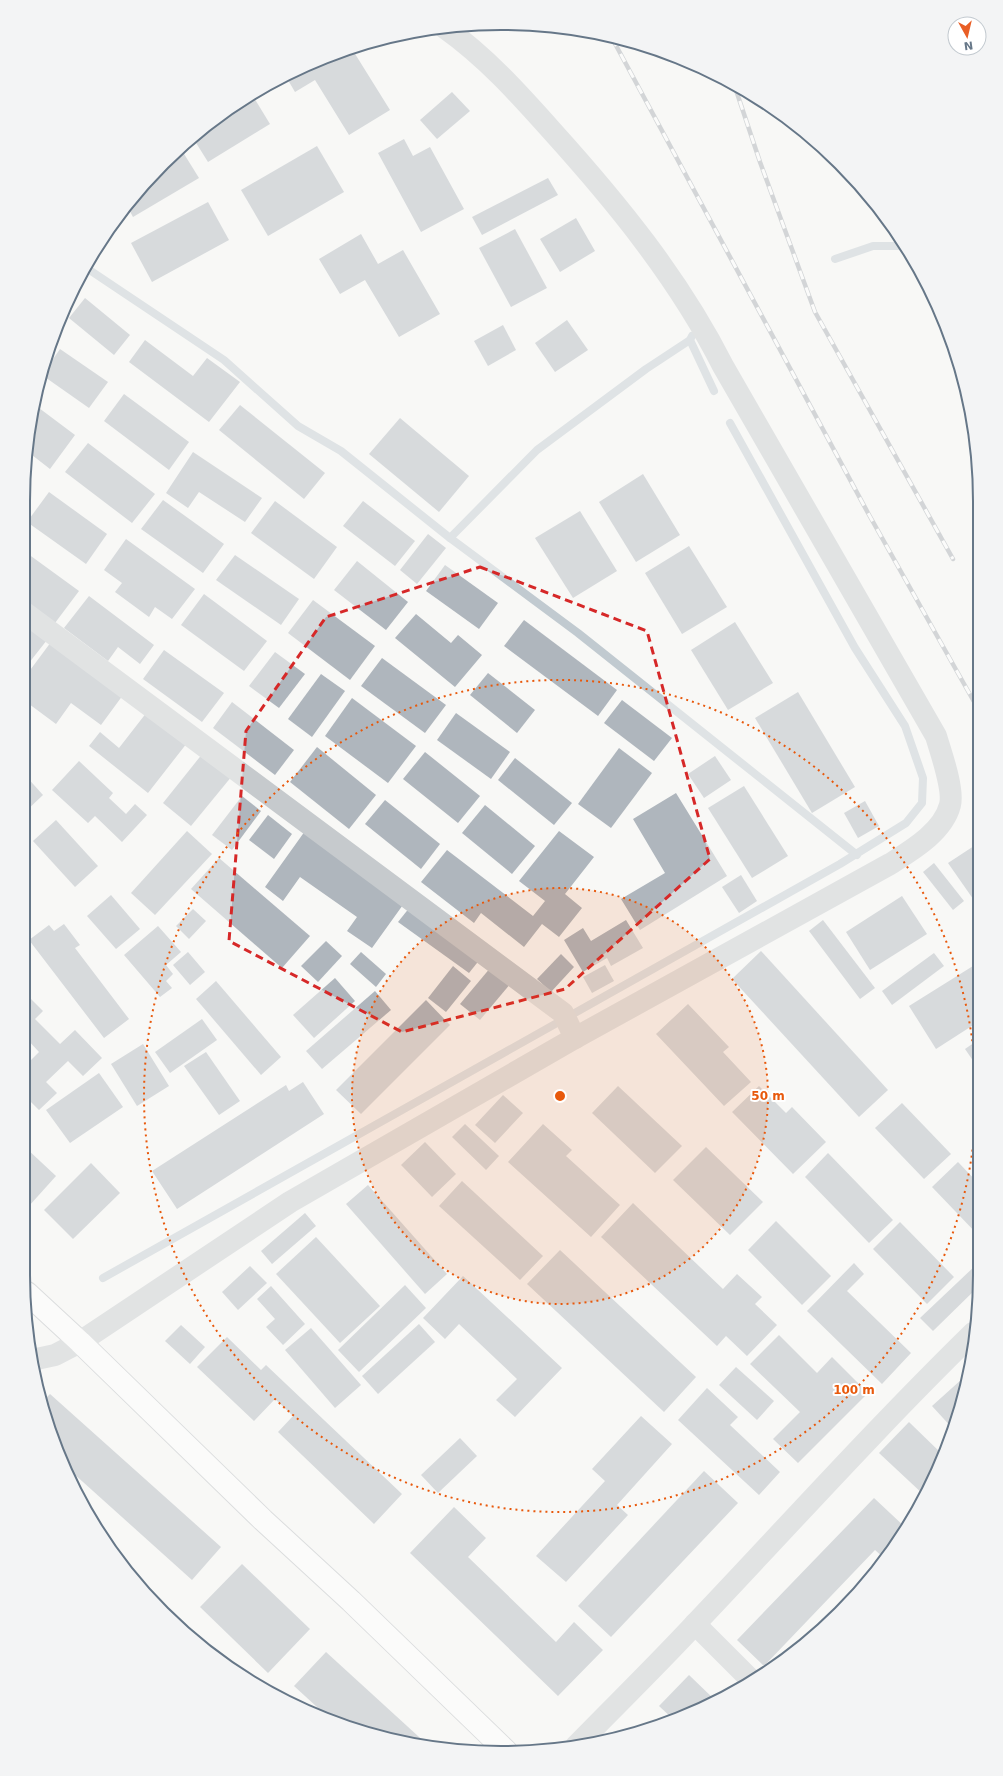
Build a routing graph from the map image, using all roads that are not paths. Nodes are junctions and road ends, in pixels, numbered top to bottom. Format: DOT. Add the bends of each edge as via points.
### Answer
graph roads {
  1 [pos="452,33"];
  2 [pos="30,617"];
  3 [pos="575,1038"];
  4 [pos="31,1296"];
  5 [pos="969,1338"];
  6 [pos="80,1342"];
  7 [pos="55,1355"];
  8 [pos="38,1359"];
  9 [pos="39,1368"];
  10 [pos="695,1624"];
  11 [pos="748,1677"];
  12 [pos="583,1739"];
  13 [pos="501,1746"];
  1 -- 3 [label="street" via="508,82 560,140 612,199 675,283 705,330 936,736 948,777 950,804 942,823 917,847"];
  2 -- 3 [label="street" via="563,1013"];
  3 -- 6 [label="street" via="290,1202"];
  4 -- 6 [label="main road"];
  5 -- 10 [label="street" via="805,1504"];
  6 -- 7 [label="street"];
  6 -- 13 [label="main road"];
  7 -- 8 [label="street"];
  7 -- 9 [label="street"];
  10 -- 11 [label="street"];
  10 -- 12 [label="street"];
}
